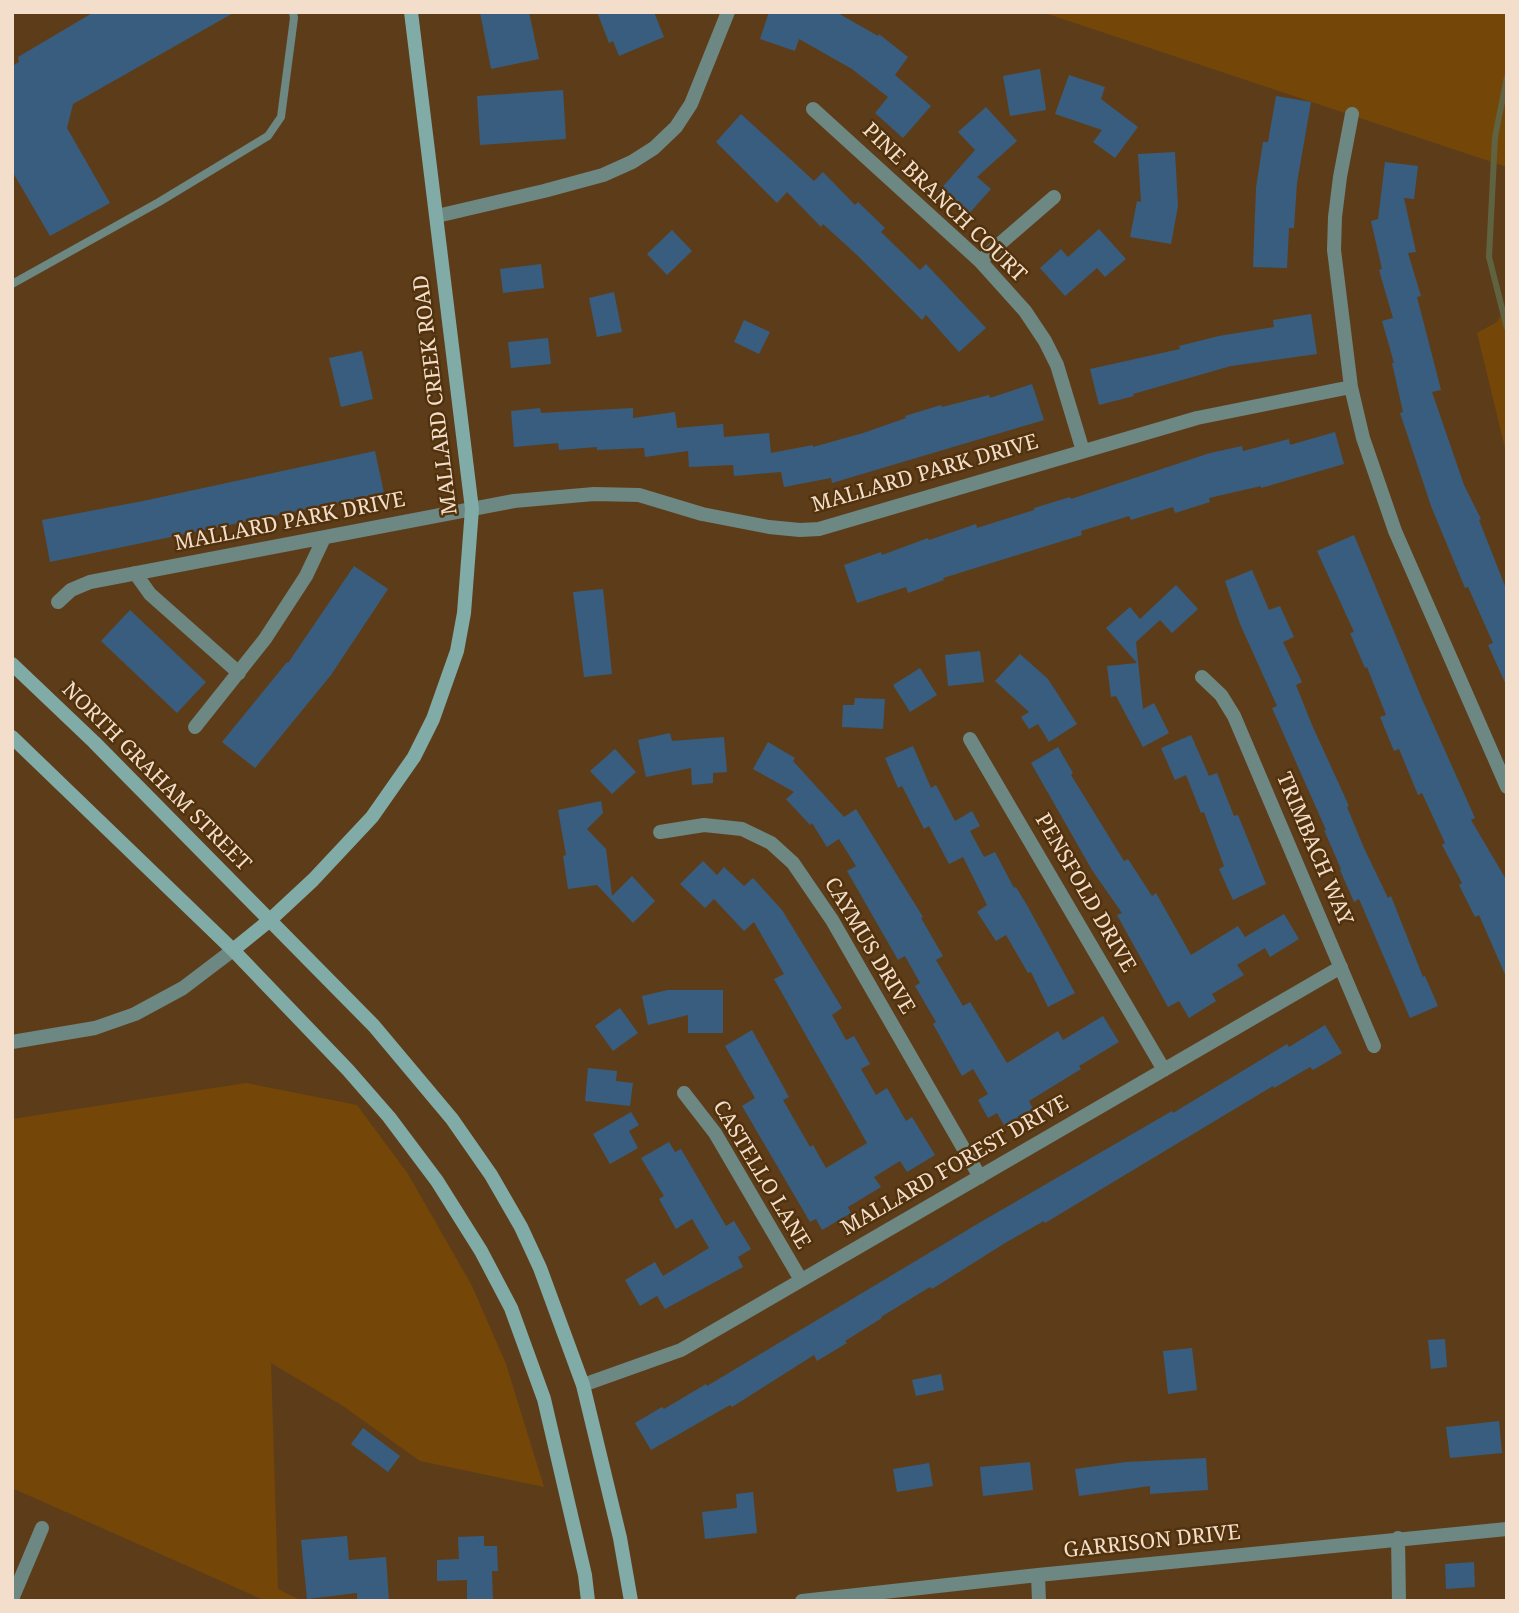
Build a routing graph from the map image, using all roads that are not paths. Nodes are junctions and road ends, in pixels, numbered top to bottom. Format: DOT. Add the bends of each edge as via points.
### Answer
graph roads {
  1 [pos="293,12"];
  2 [pos="411,12"];
  3 [pos="728,12"];
  4 [pos="813,109"];
  5 [pos="1352,114"];
  6 [pos="1054,197"];
  7 [pos="436,216"];
  8 [pos="980,261"];
  9 [pos="12,284"];
  10 [pos="1351,387"];
  11 [pos="1083,451"];
  12 [pos="472,509"];
  13 [pos="324,538"];
  14 [pos="135,573"];
  15 [pos="58,602"];
  16 [pos="12,664"];
  17 [pos="239,673"];
  18 [pos="1202,677"];
  19 [pos="195,727"];
  20 [pos="12,737"];
  21 [pos="970,739"];
  22 [pos="1507,787"];
  23 [pos="660,832"];
  24 [pos="270,920"];
  25 [pos="233,950"];
  26 [pos="1341,967"];
  27 [pos="12,1042"];
  28 [pos="1374,1046"];
  29 [pos="1164,1070"];
  30 [pos="684,1093"];
  31 [pos="980,1177"];
  32 [pos="801,1280"];
  33 [pos="583,1385"];
  34 [pos="42,1528"];
  35 [pos="1507,1529"];
  36 [pos="1398,1538"];
  37 [pos="1038,1575"];
  38 [pos="12,1599"];
  39 [pos="588,1601"];
  40 [pos="631,1601"];
  41 [pos="802,1601"];
  42 [pos="1039,1601"];
  43 [pos="1399,1601"];
  1 -- 9 [label="lane" via="281,117 268,136"];
  2 -- 7 [label="main road, MALLARD CREEK ROAD"];
  3 -- 7 [label="street" via="691,104 654,148 603,175"];
  4 -- 8 [label="street, PINE BRANCH COURT"];
  5 -- 10 [label="street" via="1340,177 1334,250"];
  6 -- 8 [label="street"];
  7 -- 12 [label="main road, MALLARD CREEK ROAD"];
  8 -- 11 [label="street, PINE BRANCH COURT" via="1045,341 1057,365"];
  10 -- 11 [label="street, MALLARD PARK DRIVE" via="1197,418"];
  10 -- 22 [label="street" via="1395,531"];
  11 -- 12 [label="street, MALLARD PARK DRIVE" via="818,529 769,527 631,494 514,501"];
  12 -- 13 [label="street, MALLARD PARK DRIVE"];
  12 -- 24 [label="main road, MALLARD CREEK ROAD" via="457,651 433,719 414,757 372,817"];
  13 -- 14 [label="street, MALLARD PARK DRIVE"];
  13 -- 17 [label="street" via="287,608"];
  14 -- 15 [label="street, MALLARD PARK DRIVE" via="90,582"];
  14 -- 17 [label="street" via="150,594"];
  16 -- 24 [label="main road, NORTH GRAHAM STREET"];
  17 -- 19 [label="street"];
  18 -- 26 [label="street, TRIMBACH WAY" via="1234,716"];
  20 -- 25 [label="main road"];
  21 -- 29 [label="street, PENSFOLD DRIVE"];
  23 -- 31 [label="street, CAYMUS DRIVE" via="704,825 742,830 771,843 793,863 832,920"];
  24 -- 25 [label="main road, MALLARD CREEK ROAD"];
  24 -- 33 [label="main road" via="405,1060 491,1175 540,1268"];
  25 -- 27 [label="street" via="183,988 135,1014 95,1028"];
  25 -- 39 [label="main road" via="389,1116 481,1251 511,1308 544,1399"];
  26 -- 28 [label="street, TRIMBACH WAY"];
  26 -- 29 [label="street, MALLARD FOREST DRIVE"];
  29 -- 31 [label="street, MALLARD FOREST DRIVE"];
  30 -- 32 [label="street, CASTELLO LANE" via="715,1133"];
  31 -- 32 [label="street, MALLARD FOREST DRIVE"];
  32 -- 33 [label="street, MALLARD FOREST DRIVE" via="681,1350"];
  33 -- 40 [label="main road"];
  34 -- 38 [label="street"];
  35 -- 36 [label="street, GARRISON DRIVE"];
  36 -- 37 [label="street, GARRISON DRIVE"];
  36 -- 43 [label="street"];
  37 -- 41 [label="street, GARRISON DRIVE"];
  37 -- 42 [label="street"];
}
